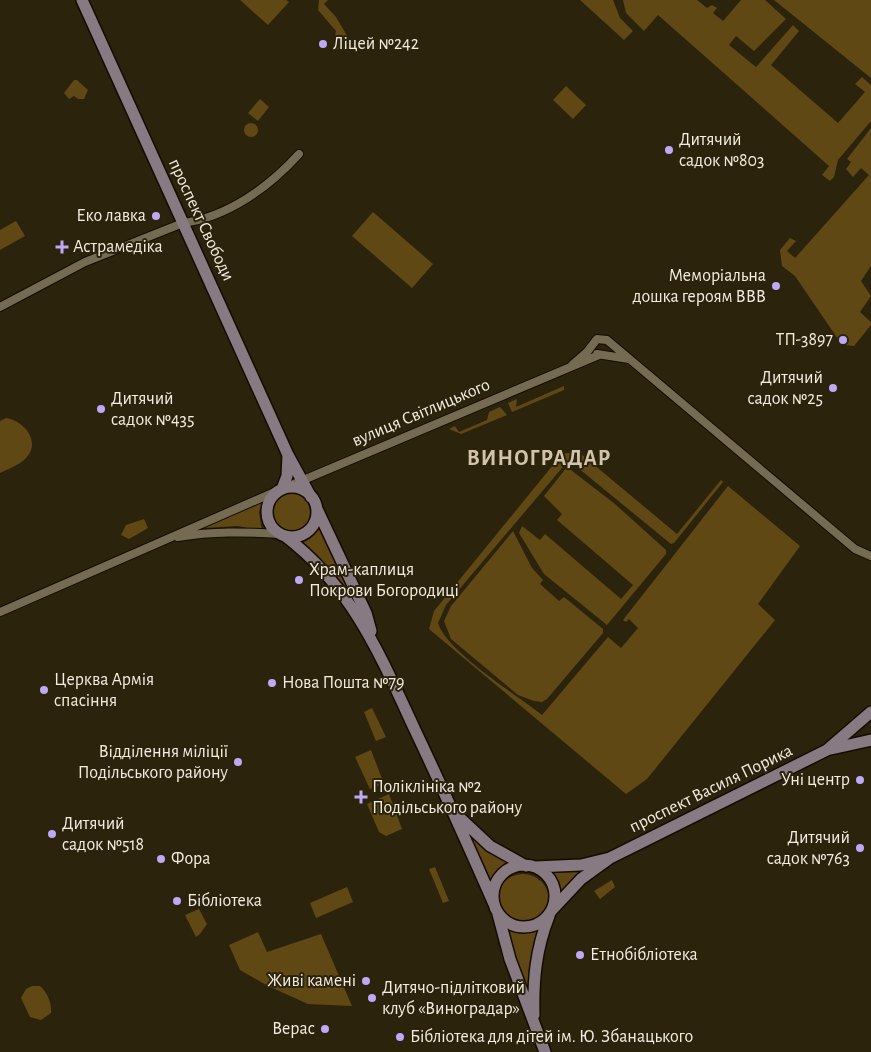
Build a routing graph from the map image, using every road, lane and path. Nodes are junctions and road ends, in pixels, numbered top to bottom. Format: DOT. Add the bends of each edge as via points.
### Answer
graph roads {
  1 [pos="82,0"];
  2 [pos="299,154"];
  3 [pos="183,224"];
  4 [pos="0,308"];
  5 [pos="607,340"];
  6 [pos="593,346"];
  7 [pos="601,355"];
  8 [pos="629,360"];
  9 [pos="572,365"];
  10 [pos="288,455"];
  11 [pos="303,479"];
  12 [pos="280,490"];
  13 [pos="313,502"];
  14 [pos="283,535"];
  15 [pos="171,538"];
  16 [pos="871,556"];
  17 [pos="0,612"];
  18 [pos="374,643"];
  19 [pos="871,712"];
  20 [pos="871,740"];
  21 [pos="827,750"];
  22 [pos="452,810"];
  23 [pos="610,858"];
  24 [pos="529,866"];
  25 [pos="496,909"];
  26 [pos="550,913"];
  27 [pos="534,1022"];
  28 [pos="545,1052"];
  1 -- 3 [label="street, проспект Свободи"];
  2 -- 3 [label="street" via="245,200 199,221"];
  3 -- 4 [label="street" via="85,262"];
  3 -- 10 [label="street, проспект Свободи"];
  5 -- 6 [label="street" via="597,339"];
  5 -- 7 [label="street" via="610,350"];
  5 -- 8 [label="street"];
  6 -- 7 [label="street" via="596,354"];
  6 -- 9 [label="street, вулиця Світлицького"];
  7 -- 8 [label="street, вулиця Світлицького"];
  7 -- 9 [label="street, вулиця Світлицького"];
  8 -- 16 [label="street" via="854,549"];
  9 -- 11 [label="street, вулиця Світлицького"];
  10 -- 11 [label="street, проспект Свободи"];
  10 -- 12 [label="street, проспект Свободи" via="287,476"];
  11 -- 12 [label="street, вулиця Світлицького"];
  11 -- 13 [label="street, проспект Свободи"];
  12 -- 13 [label="street" via="300,489"];
  12 -- 14 [label="street" via="269,504 267,514 270,523"];
  12 -- 15 [label="street, вулиця Світлицького"];
  13 -- 14 [label="street" via="316,516 309,530 300,535"];
  13 -- 18 [label="street, проспект Свободи" via="366,613"];
  14 -- 15 [label="street, вулиця Світлицького" via="209,532"];
  14 -- 18 [label="street, проспект Свободи" via="315,561"];
  15 -- 17 [label="street, вулиця Світлицького"];
  18 -- 22 [label="street, проспект Свободи"];
  19 -- 21 [label="street, проспект Василя Порика"];
  20 -- 21 [label="street, проспект Василя Порика"];
  21 -- 23 [label="street, проспект Василя Порика"];
  22 -- 24 [label="street, проспект Свободи" via="490,846"];
  22 -- 25 [label="street, проспект Свободи"];
  23 -- 24 [label="street, проспект Василя Порика" via="582,865"];
  23 -- 26 [label="street, проспект Василя Порика" via="581,879"];
  24 -- 25 [label="street" via="509,869 500,876 493,892"];
  24 -- 26 [label="street" via="543,872 551,881 555,898"];
  25 -- 26 [label="street" via="507,922 523,928 535,926"];
  25 -- 27 [label="street, проспект Свободи" via="510,959"];
  26 -- 27 [label="street, проспект Свободи" via="537,949"];
  27 -- 28 [label="street, проспект Свободи"];
}
